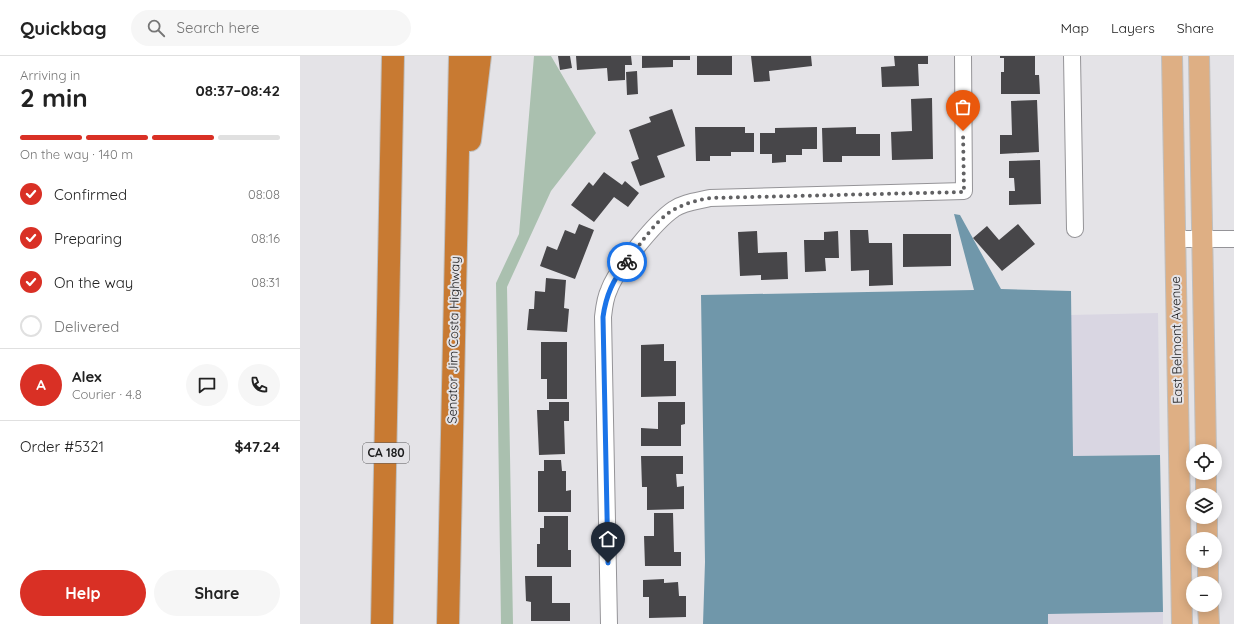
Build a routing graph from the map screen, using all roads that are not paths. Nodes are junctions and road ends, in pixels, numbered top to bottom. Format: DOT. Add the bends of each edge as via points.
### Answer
graph roads {
  1 [pos="382,56"];
  2 [pos="393,56"];
  3 [pos="460,56"];
  4 [pos="480,56"];
  5 [pos="963,56"];
  6 [pos="1072,56"];
  7 [pos="1172,56"];
  8 [pos="1199,56"];
  9 [pos="1075,229"];
  10 [pos="1175,239"];
  11 [pos="1202,239"];
  12 [pos="1234,239"];
  13 [pos="389,281"];
  14 [pos="454,284"];
  15 [pos="1206,444"];
  16 [pos="1208,612"];
  17 [pos="382,624"];
  18 [pos="448,624"];
  19 [pos="609,624"];
  20 [pos="1182,624"];
  21 [pos="1209,624"];
  1 -- 13 [label="highway"];
  2 -- 13 [label="highway, CA 180"];
  3 -- 14 [label="highway, Senator Jim Costa Highway"];
  4 -- 14 [label="highway"];
  5 -- 19 [label="street" via="964,192 710,198 675,208 662,219 615,277 609,290 603,317"];
  6 -- 9 [label="street"];
  7 -- 10 [label="main road, East Belmont Avenue"];
  8 -- 11 [label="main road"];
  10 -- 11 [label="street"];
  10 -- 20 [label="main road, East Belmont Avenue"];
  11 -- 12 [label="street"];
  11 -- 15 [label="main road"];
  13 -- 17 [label="highway, CA 180"];
  14 -- 18 [label="highway, Senator Jim Costa Highway"];
  16 -- 21 [label="main road"];
}
